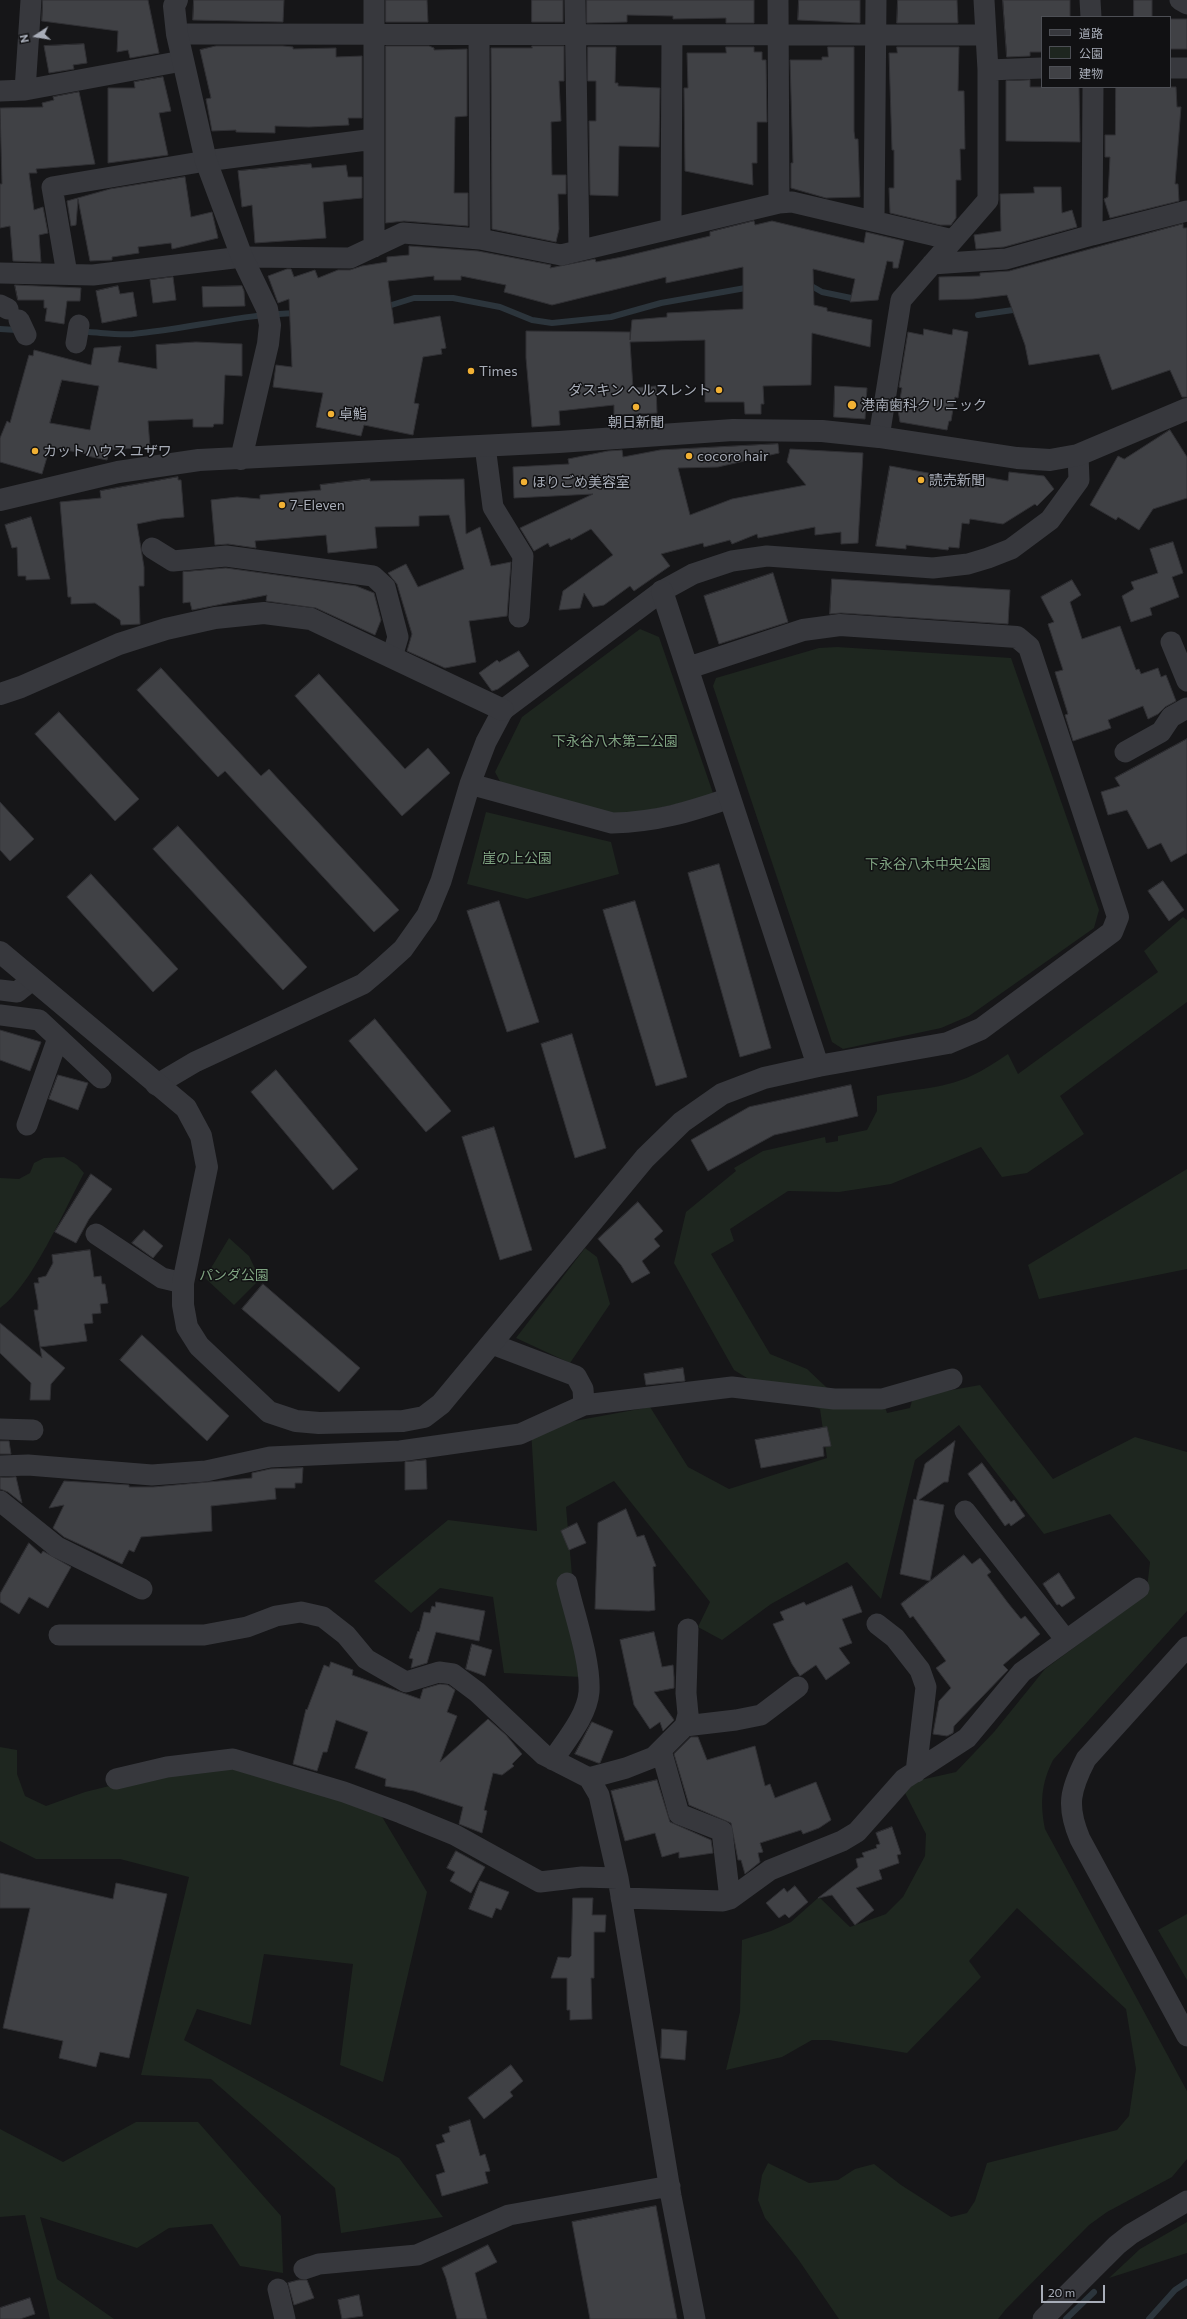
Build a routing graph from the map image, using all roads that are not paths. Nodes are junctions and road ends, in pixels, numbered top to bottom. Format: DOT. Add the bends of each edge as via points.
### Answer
graph roads {
  1 [pos="30,0"];
  2 [pos="374,0"];
  3 [pos="575,0"];
  4 [pos="778,0"];
  5 [pos="876,0"];
  6 [pos="984,0"];
  7 [pos="1090,0"];
  8 [pos="1180,0"];
  9 [pos="173,2"];
  10 [pos="1187,4"];
  11 [pos="1091,16"];
  12 [pos="176,34"];
  13 [pos="374,34"];
  14 [pos="480,35"];
  15 [pos="575,35"];
  16 [pos="672,35"];
  17 [pos="778,35"];
  18 [pos="876,35"];
  19 [pos="986,35"];
  20 [pos="182,61"];
  21 [pos="1041,68"];
  22 [pos="1171,68"];
  23 [pos="1187,68"];
  24 [pos="988,70"];
  25 [pos="1093,88"];
  26 [pos="25,90"];
  27 [pos="0,91"];
  28 [pos="374,139"];
  29 [pos="206,161"];
  30 [pos="779,203"];
  31 [pos="1187,211"];
  32 [pos="874,221"];
  33 [pos="671,228"];
  34 [pos="1092,235"];
  35 [pos="480,239"];
  36 [pos="953,240"];
  37 [pos="374,248"];
  38 [pos="579,249"];
  39 [pos="242,257"];
  40 [pos="932,264"];
  41 [pos="0,273"];
  42 [pos="68,274"];
  43 [pos="1186,412"];
  44 [pos="879,437"];
  45 [pos="485,446"];
  46 [pos="1078,455"];
  47 [pos="241,459"];
  48 [pos="0,500"];
  49 [pos="152,548"];
  50 [pos="662,591"];
  51 [pos="519,617"];
  52 [pos="1171,642"];
  53 [pos="392,657"];
  54 [pos="688,668"];
  55 [pos="1187,681"];
  56 [pos="0,694"];
  57 [pos="1187,708"];
  58 [pos="503,710"];
  59 [pos="1125,752"];
  60 [pos="470,784"];
  61 [pos="730,798"];
  62 [pos="0,952"];
  63 [pos="32,980"];
  64 [pos="0,990"];
  65 [pos="0,1015"];
  66 [pos="58,1038"];
  67 [pos="818,1066"];
  68 [pos="101,1078"];
  69 [pos="156,1085"];
  70 [pos="27,1125"];
  71 [pos="96,1234"];
  72 [pos="183,1283"];
  73 [pos="492,1344"];
  74 [pos="952,1379"];
  75 [pos="584,1405"];
  76 [pos="0,1429"];
  77 [pos="33,1430"];
  78 [pos="0,1466"];
  79 [pos="0,1501"];
  80 [pos="964,1511"];
  81 [pos="567,1583"];
  82 [pos="1139,1588"];
  83 [pos="142,1589"];
  84 [pos="877,1624"];
  85 [pos="688,1629"];
  86 [pos="60,1635"];
  87 [pos="1066,1640"];
  88 [pos="1187,1647"];
  89 [pos="798,1687"];
  90 [pos="686,1726"];
  91 [pos="661,1750"];
  92 [pos="553,1760"];
  93 [pos="916,1772"];
  94 [pos="590,1778"];
  95 [pos="116,1779"];
  96 [pos="618,1878"];
  97 [pos="621,1898"];
  98 [pos="730,1899"];
  99 [pos="1187,2036"];
  100 [pos="670,2186"];
  101 [pos="1187,2201"];
  102 [pos="304,2269"];
  103 [pos="278,2289"];
  104 [pos="285,2319"];
  105 [pos="695,2319"];
  106 [pos="1043,2319"];
  1 -- 26 [label="street"];
  2 -- 13 [label="street"];
  3 -- 15 [label="street"];
  4 -- 17 [label="street"];
  5 -- 18 [label="street"];
  6 -- 19 [label="street"];
  7 -- 11 [label="street"];
  8 -- 10 [label="street"];
  9 -- 12 [label="street"];
  12 -- 13 [label="street"];
  12 -- 20 [label="street"];
  13 -- 14 [label="street"];
  13 -- 28 [label="street"];
  14 -- 15 [label="street"];
  14 -- 35 [label="street"];
  15 -- 16 [label="street"];
  15 -- 38 [label="street"];
  16 -- 17 [label="street"];
  16 -- 33 [label="street"];
  17 -- 18 [label="street"];
  17 -- 30 [label="street"];
  18 -- 19 [label="street"];
  18 -- 32 [label="street"];
  19 -- 24 [label="street"];
  20 -- 26 [label="street"];
  20 -- 29 [label="street"];
  21 -- 24 [label="street"];
  22 -- 23 [label="street"];
  24 -- 36 [label="street" via="988,200"];
  25 -- 34 [label="street"];
  26 -- 27 [label="street"];
  28 -- 29 [label="street"];
  28 -- 37 [label="street"];
  29 -- 39 [label="street"];
  29 -- 42 [label="street" via="52,187"];
  30 -- 32 [label="street" via="792,202"];
  30 -- 33 [label="street"];
  31 -- 34 [label="street"];
  32 -- 36 [label="street"];
  33 -- 38 [label="street"];
  34 -- 40 [label="street" via="1006,259"];
  35 -- 37 [label="street" via="403,233"];
  35 -- 38 [label="street" via="561,255"];
  36 -- 40 [label="street"];
  37 -- 39 [label="street" via="350,258"];
  39 -- 42 [label="street" via="92,275"];
  39 -- 47 [label="street" via="268,317 268,344"];
  40 -- 44 [label="street" via="901,300"];
  41 -- 42 [label="street"];
  43 -- 46 [label="street"];
  44 -- 45 [label="street" via="793,430 733,430"];
  44 -- 46 [label="street" via="1017,458 1050,460"];
  45 -- 47 [label="street"];
  45 -- 51 [label="street" via="493,507 523,556"];
  46 -- 50 [label="street" via="1079,480 1050,520 1011,549 988,558 968,564 933,568 775,557 749,558 693,574"];
  47 -- 48 [label="street" via="199,460 118,472"];
  49 -- 53 [label="street" via="173,561 226,556 373,576 385,587 398,637"];
  50 -- 54 [label="street"];
  50 -- 58 [label="street"];
  52 -- 55 [label="street"];
  53 -- 56 [label="street" via="311,619 264,613 215,618 166,629 119,644"];
  53 -- 58 [label="street"];
  54 -- 61 [label="street"];
  54 -- 67 [label="street" via="803,630 840,625 1017,637 1029,647 1032,654 1118,917 1112,932 981,1029 948,1043"];
  57 -- 59 [label="street" via="1171,717 1162,732"];
  58 -- 60 [label="street" via="486,742"];
  60 -- 61 [label="street" via="612,822 636,822 680,815"];
  60 -- 69 [label="street" via="441,881 427,915 403,949 363,984 196,1062"];
  61 -- 67 [label="street"];
  62 -- 63 [label="street"];
  63 -- 64 [label="street" via="17,992"];
  63 -- 69 [label="street"];
  65 -- 66 [label="street" via="39,1020"];
  66 -- 68 [label="street"];
  66 -- 70 [label="street"];
  67 -- 73 [label="street" via="764,1078 722,1094 682,1122 645,1158"];
  69 -- 72 [label="street" via="186,1108 201,1136 206,1167"];
  71 -- 72 [label="street" via="162,1278"];
  72 -- 73 [label="street" via="183,1305 188,1328 199,1346 269,1412 296,1421 403,1421 424,1417 441,1404"];
  73 -- 75 [label="street" via="576,1376 583,1389"];
  74 -- 75 [label="street" via="882,1399 834,1399 732,1387"];
  75 -- 78 [label="street" via="520,1434 400,1451 270,1457 206,1471 152,1475 28,1465"];
  76 -- 77 [label="street"];
  79 -- 83 [label="street" via="57,1547"];
  80 -- 87 [label="street"];
  81 -- 92 [label="street" via="586,1665 589,1693 580,1718"];
  82 -- 87 [label="street"];
  84 -- 93 [label="street" via="894,1638 920,1670 926,1687"];
  85 -- 90 [label="street"];
  86 -- 92 [label="street" via="204,1635 301,1612 323,1617 346,1634 366,1659 406,1682 439,1672 453,1674 477,1692 544,1755"];
  87 -- 93 [label="street" via="1022,1672 967,1738"];
  88 -- 99 [label="street" via="1086,1759 1070,1800 1073,1821 1080,1839"];
  89 -- 90 [label="street" via="761,1715"];
  90 -- 91 [label="street"];
  91 -- 94 [label="street" via="654,1757"];
  91 -- 98 [label="street" via="679,1814 722,1831"];
  92 -- 94 [label="street"];
  93 -- 98 [label="street" via="904,1779 858,1832 770,1870"];
  94 -- 96 [label="street" via="599,1795"];
  95 -- 96 [label="street" via="168,1767 233,1760 344,1792 408,1816 455,1835 540,1882 582,1877"];
  96 -- 97 [label="street"];
  97 -- 98 [label="street" via="723,1901"];
  97 -- 100 [label="street"];
  100 -- 102 [label="street" via="509,2215 418,2256 319,2264"];
  100 -- 105 [label="street"];
  101 -- 106 [label="street" via="1122,2241"];
  103 -- 104 [label="street"];
}
